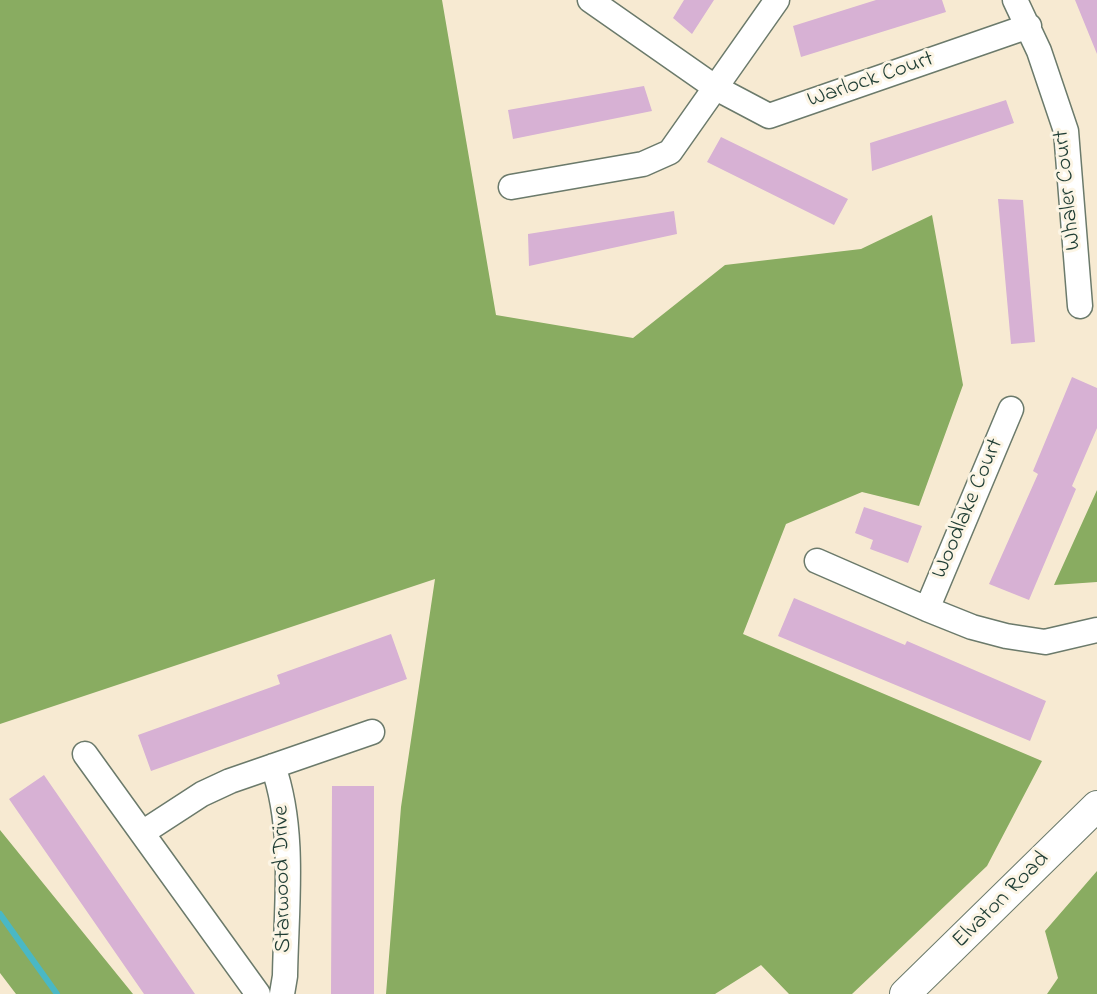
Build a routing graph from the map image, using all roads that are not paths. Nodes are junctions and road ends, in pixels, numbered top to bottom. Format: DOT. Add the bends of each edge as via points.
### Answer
graph roads {
  1 [pos="590,0"];
  2 [pos="777,0"];
  3 [pos="1015,0"];
  4 [pos="1029,26"];
  5 [pos="716,88"];
  6 [pos="511,187"];
  7 [pos="1080,306"];
  8 [pos="1011,409"];
  9 [pos="817,561"];
  10 [pos="927,609"];
  11 [pos="1097,630"];
  12 [pos="372,732"];
  13 [pos="85,754"];
  14 [pos="273,766"];
  15 [pos="1097,806"];
  16 [pos="142,832"];
  17 [pos="915,991"];
  18 [pos="258,994"];
  19 [pos="282,994"];
  1 -- 5 [label="street, Warlock Court"];
  2 -- 5 [label="street"];
  3 -- 4 [label="street, Whaler Court"];
  4 -- 5 [label="street, Warlock Court" via="769,116"];
  4 -- 7 [label="street, Whaler Court" via="1066,131"];
  5 -- 6 [label="street" via="670,152 643,164"];
  8 -- 10 [label="street, Woodlake Court"];
  9 -- 10 [label="street, Woodlake Court"];
  10 -- 11 [label="street, Woodlake Court" via="1006,636 1045,642"];
  12 -- 14 [label="street"];
  13 -- 16 [label="street"];
  14 -- 16 [label="street" via="202,794"];
  14 -- 19 [label="street, Starwood Drive" via="287,824"];
  15 -- 17 [label="street, Elvaton Road"];
  16 -- 18 [label="street"];
}
